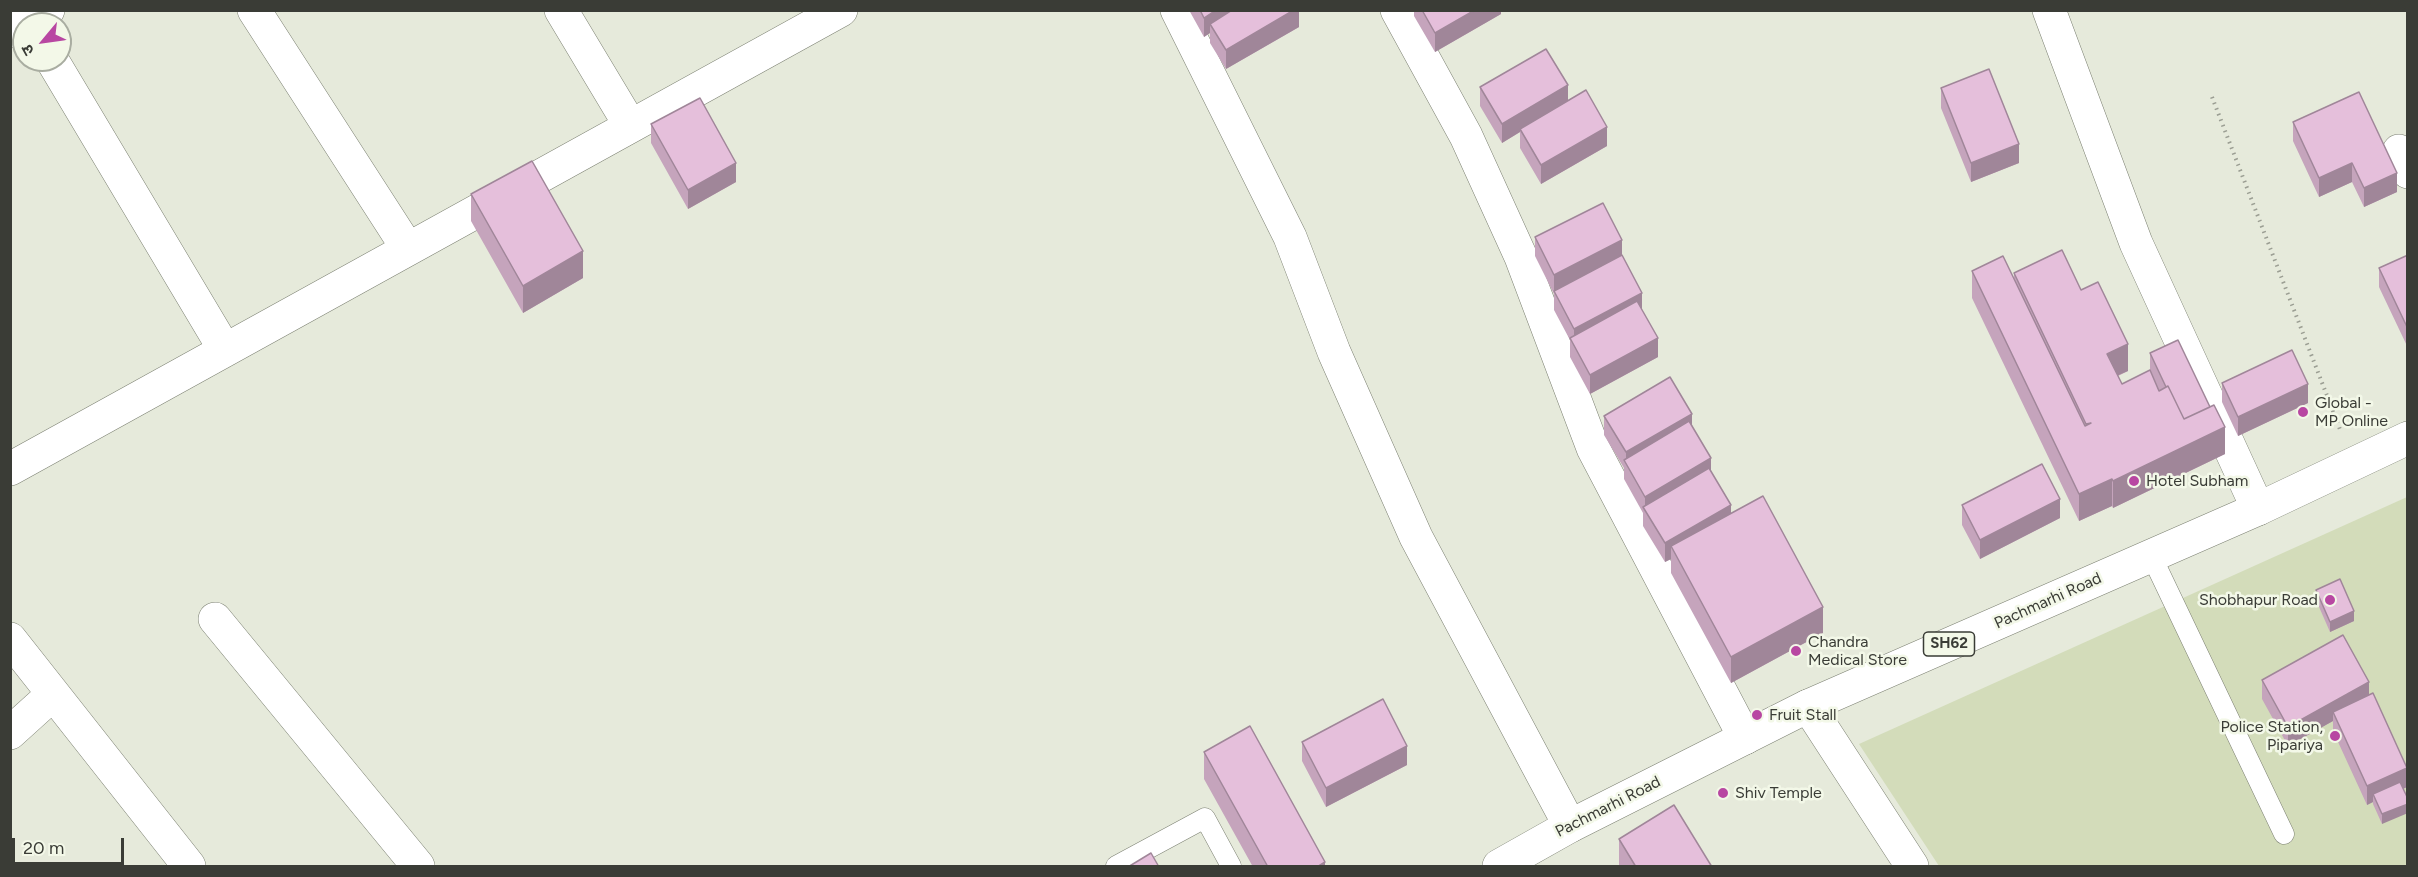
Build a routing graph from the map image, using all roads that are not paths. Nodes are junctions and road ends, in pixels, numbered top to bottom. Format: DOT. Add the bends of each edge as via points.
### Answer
graph roads {
  1 [pos="254,10"];
  2 [pos="561,10"];
  3 [pos="1177,10"];
  4 [pos="1397,10"];
  5 [pos="2049,10"];
  6 [pos="828,14"];
  7 [pos="59,72"];
  8 [pos="630,125"];
  9 [pos="408,249"];
  10 [pos="225,350"];
  11 [pos="2408,438"];
  12 [pos="10,469"];
  13 [pos="2258,509"];
  14 [pos="2151,555"];
  15 [pos="215,619"];
  16 [pos="10,639"];
  17 [pos="52,695"];
  18 [pos="1808,706"];
  19 [pos="10,733"];
  20 [pos="1744,738"];
  21 [pos="1570,826"];
  22 [pos="2284,834"];
  23 [pos="189,867"];
  24 [pos="418,867"];
  25 [pos="1116,867"];
  26 [pos="1231,867"];
  27 [pos="1499,867"];
  28 [pos="1912,867"];
  1 -- 9 [label="street"];
  2 -- 8 [label="street"];
  3 -- 21 [label="street" via="1290,237 1334,352 1416,537"];
  4 -- 20 [label="street" via="1466,136 1516,247 1593,448"];
  5 -- 13 [label="street" via="2136,243"];
  6 -- 8 [label="street"];
  7 -- 10 [label="street"];
  8 -- 9 [label="street"];
  9 -- 10 [label="street"];
  10 -- 12 [label="street"];
  11 -- 13 [label="street, Pachmarhi Road / SH62"];
  13 -- 14 [label="street, Pachmarhi Road / SH62"];
  14 -- 18 [label="street, Pachmarhi Road / SH62"];
  14 -- 22 [label="lane"];
  15 -- 24 [label="street"];
  16 -- 17 [label="street"];
  17 -- 19 [label="street"];
  17 -- 23 [label="street"];
  18 -- 20 [label="street, Pachmarhi Road / SH62"];
  18 -- 28 [label="street"];
  20 -- 21 [label="street, Pachmarhi Road / SH62"];
  21 -- 27 [label="street, Pachmarhi Road / SH62"];
  25 -- 26 [label="lane" via="1205,818"];
}
